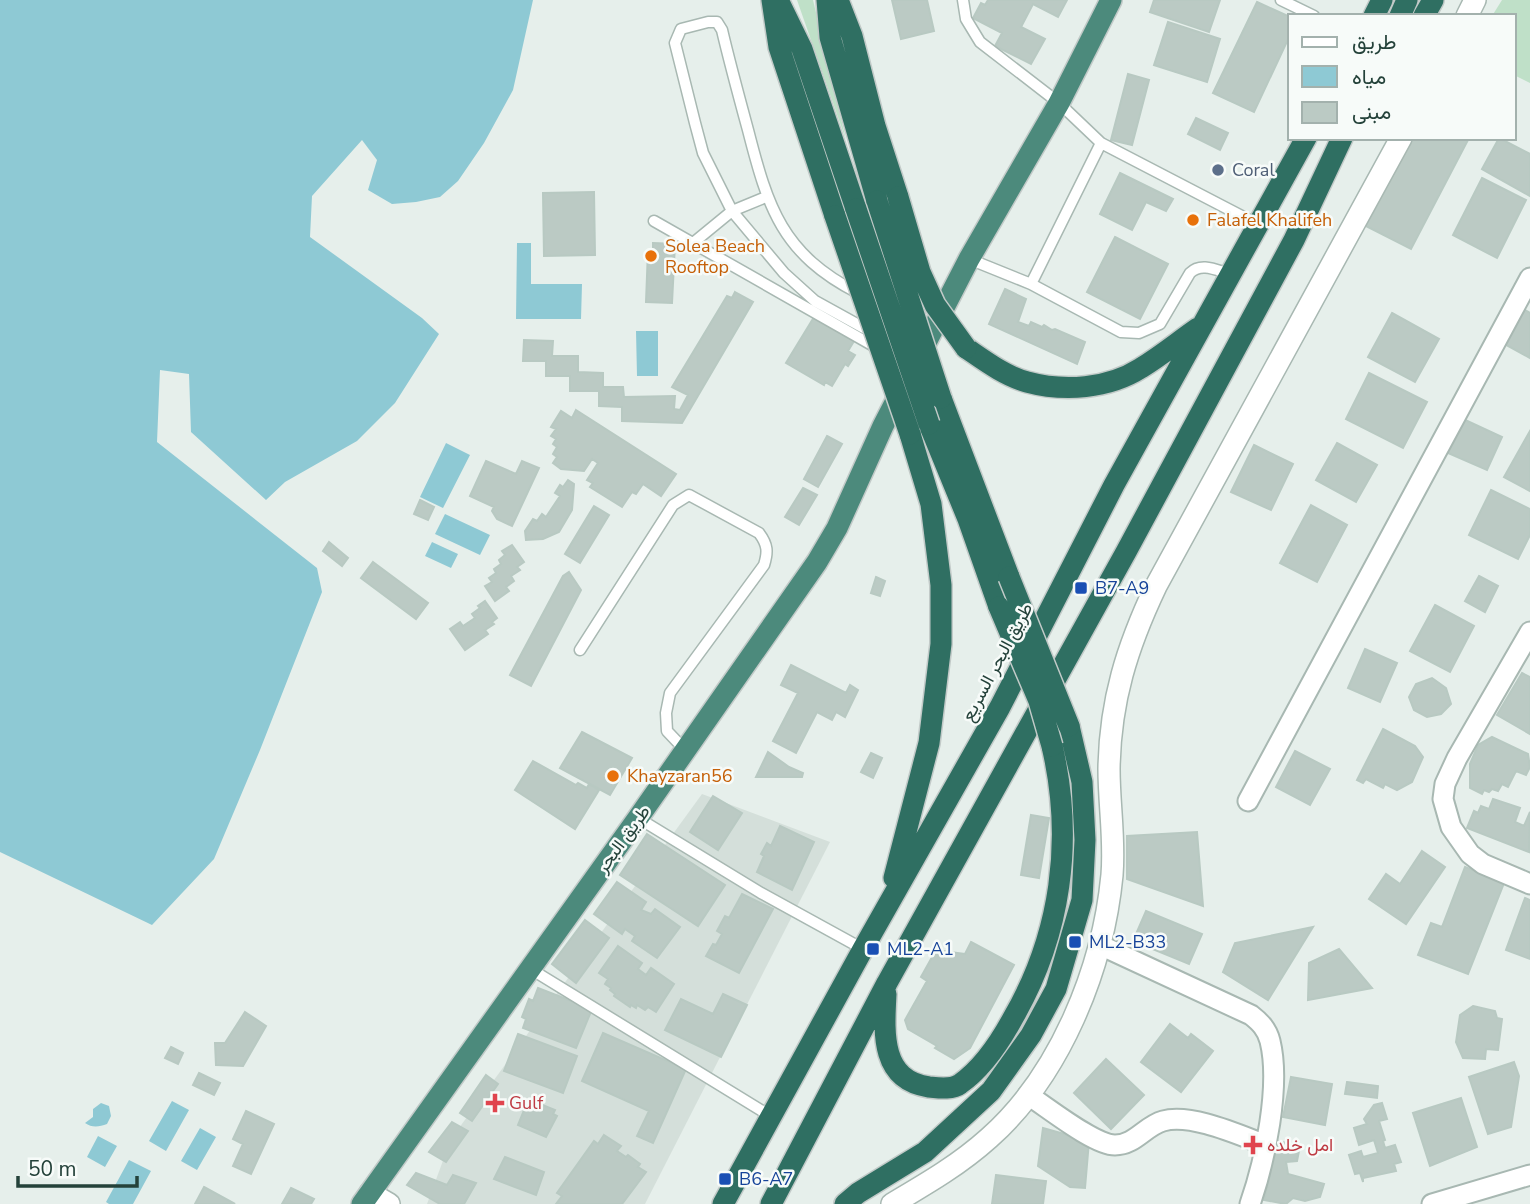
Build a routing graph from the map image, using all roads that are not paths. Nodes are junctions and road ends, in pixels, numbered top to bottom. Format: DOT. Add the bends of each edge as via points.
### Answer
graph roads {
  1 [pos="772,0"];
  2 [pos="778,0"];
  3 [pos="827,0"];
  4 [pos="838,0"];
  5 [pos="963,0"];
  6 [pos="1111,0"];
  7 [pos="1281,0"];
  8 [pos="1310,14"];
  9 [pos="1059,103"];
  10 [pos="1305,140"];
  11 [pos="1341,140"];
  12 [pos="1356,140"];
  13 [pos="1400,140"];
  14 [pos="1101,143"];
  15 [pos="766,197"];
  16 [pos="887,199"];
  17 [pos="732,211"];
  18 [pos="654,220"];
  19 [pos="1257,225"];
  20 [pos="1294,240"];
  21 [pos="693,243"];
  22 [pos="969,259"];
  23 [pos="1230,274"];
  24 [pos="1530,278"];
  25 [pos="1031,284"];
  26 [pos="1203,324"];
  27 [pos="934,331"];
  28 [pos="916,364"];
  29 [pos="1530,632"];
  30 [pos="579,650"];
  31 [pos="685,751"];
  32 [pos="1248,802"];
  33 [pos="638,818"];
  34 [pos="1530,884"];
  35 [pos="887,906"];
  36 [pos="1100,945"];
  37 [pos="863,948"];
  38 [pos="529,968"];
  39 [pos="887,983"];
  40 [pos="1028,1095"];
  41 [pos="772,1117"];
  42 [pos="1266,1145"];
  43 [pos="1530,1175"];
  44 [pos="366,1199"];
  45 [pos="389,1204"];
  46 [pos="723,1204"];
  47 [pos="771,1204"];
  48 [pos="845,1204"];
  49 [pos="892,1204"];
  50 [pos="1250,1204"];
  51 [pos="1432,1204"];
  1 -- 35 [label="highway, bridge" via="779,47 931,504 941,585 941,644 929,743"];
  2 -- 39 [label="highway, bridge" via="802,49 929,424 1039,701 1062,790 1063,839 1051,931 1035,976 1000,1041 958,1086 917,1085 895,1067 887,1052 884,1023"];
  3 -- 16 [label="highway" via="830,37"];
  4 -- 16 [label="highway" via="872,114"];
  5 -- 9 [label="lane" via="980,42"];
  6 -- 9 [label="highway, طريق البحر"];
  7 -- 8 [label="lane"];
  9 -- 14 [label="lane"];
  9 -- 22 [label="highway, طريق البحر"];
  10 -- 19 [label="highway, طريق البحر السريع"];
  11 -- 20 [label="highway"];
  12 -- 20 [label="highway"];
  13 -- 36 [label="street" via="1138,624 1114,706 1109,771 1112,875"];
  14 -- 19 [label="lane"];
  14 -- 25 [label="lane"];
  15 -- 17 [label="lane"];
  15 -- 17 [label="lane" via="722,30 717,22 681,29 676,43 695,123"];
  15 -- 27 [label="lane" via="780,226 832,279"];
  16 -- 26 [label="highway, bridge" via="935,305 967,348 1026,382 1096,386 1140,369"];
  16 -- 48 [label="highway, bridge" via="941,398 1069,726 1082,782 1085,840 1082,900 1056,989 1031,1035 991,1091 925,1152"];
  17 -- 21 [label="lane"];
  17 -- 28 [label="lane" via="784,273 816,300"];
  18 -- 21 [label="lane"];
  19 -- 23 [label="highway, طريق البحر السريع"];
  20 -- 39 [label="highway"];
  21 -- 28 [label="lane"];
  22 -- 25 [label="lane"];
  22 -- 27 [label="highway, طريق البحر"];
  23 -- 25 [label="lane" via="1196,267 1160,324 1139,333 1121,332"];
  23 -- 26 [label="highway, طريق البحر السريع"];
  24 -- 32 [label="street"];
  26 -- 35 [label="highway, طريق البحر السريع" via="1000,707"];
  27 -- 28 [label="highway, طريق البحر"];
  28 -- 31 [label="highway, طريق البحر" via="817,562"];
  29 -- 34 [label="street" via="1457,758 1443,799 1451,827 1471,853"];
  30 -- 31 [label="lane" via="673,505 682,498 689,495 760,533 768,553 764,565 670,694 667,731"];
  31 -- 33 [label="highway, طريق البحر"];
  33 -- 37 [label="lane"];
  33 -- 38 [label="highway, طريق البحر"];
  35 -- 37 [label="highway, طريق البحر السريع"];
  36 -- 40 [label="street" via="1066,1032"];
  36 -- 42 [label="street" via="1260,1022 1270,1040 1271,1056"];
  37 -- 41 [label="highway, طريق البحر السريع"];
  38 -- 41 [label="lane"];
  38 -- 44 [label="highway, طريق البحر"];
  39 -- 47 [label="highway"];
  40 -- 42 [label="street" via="1114,1145 1172,1120 1195,1122"];
  40 -- 49 [label="street" via="990,1138 960,1163"];
  41 -- 46 [label="highway, طريق البحر السريع"];
  42 -- 50 [label="street"];
  43 -- 51 [label="street"];
  44 -- 45 [label="street"];
}
